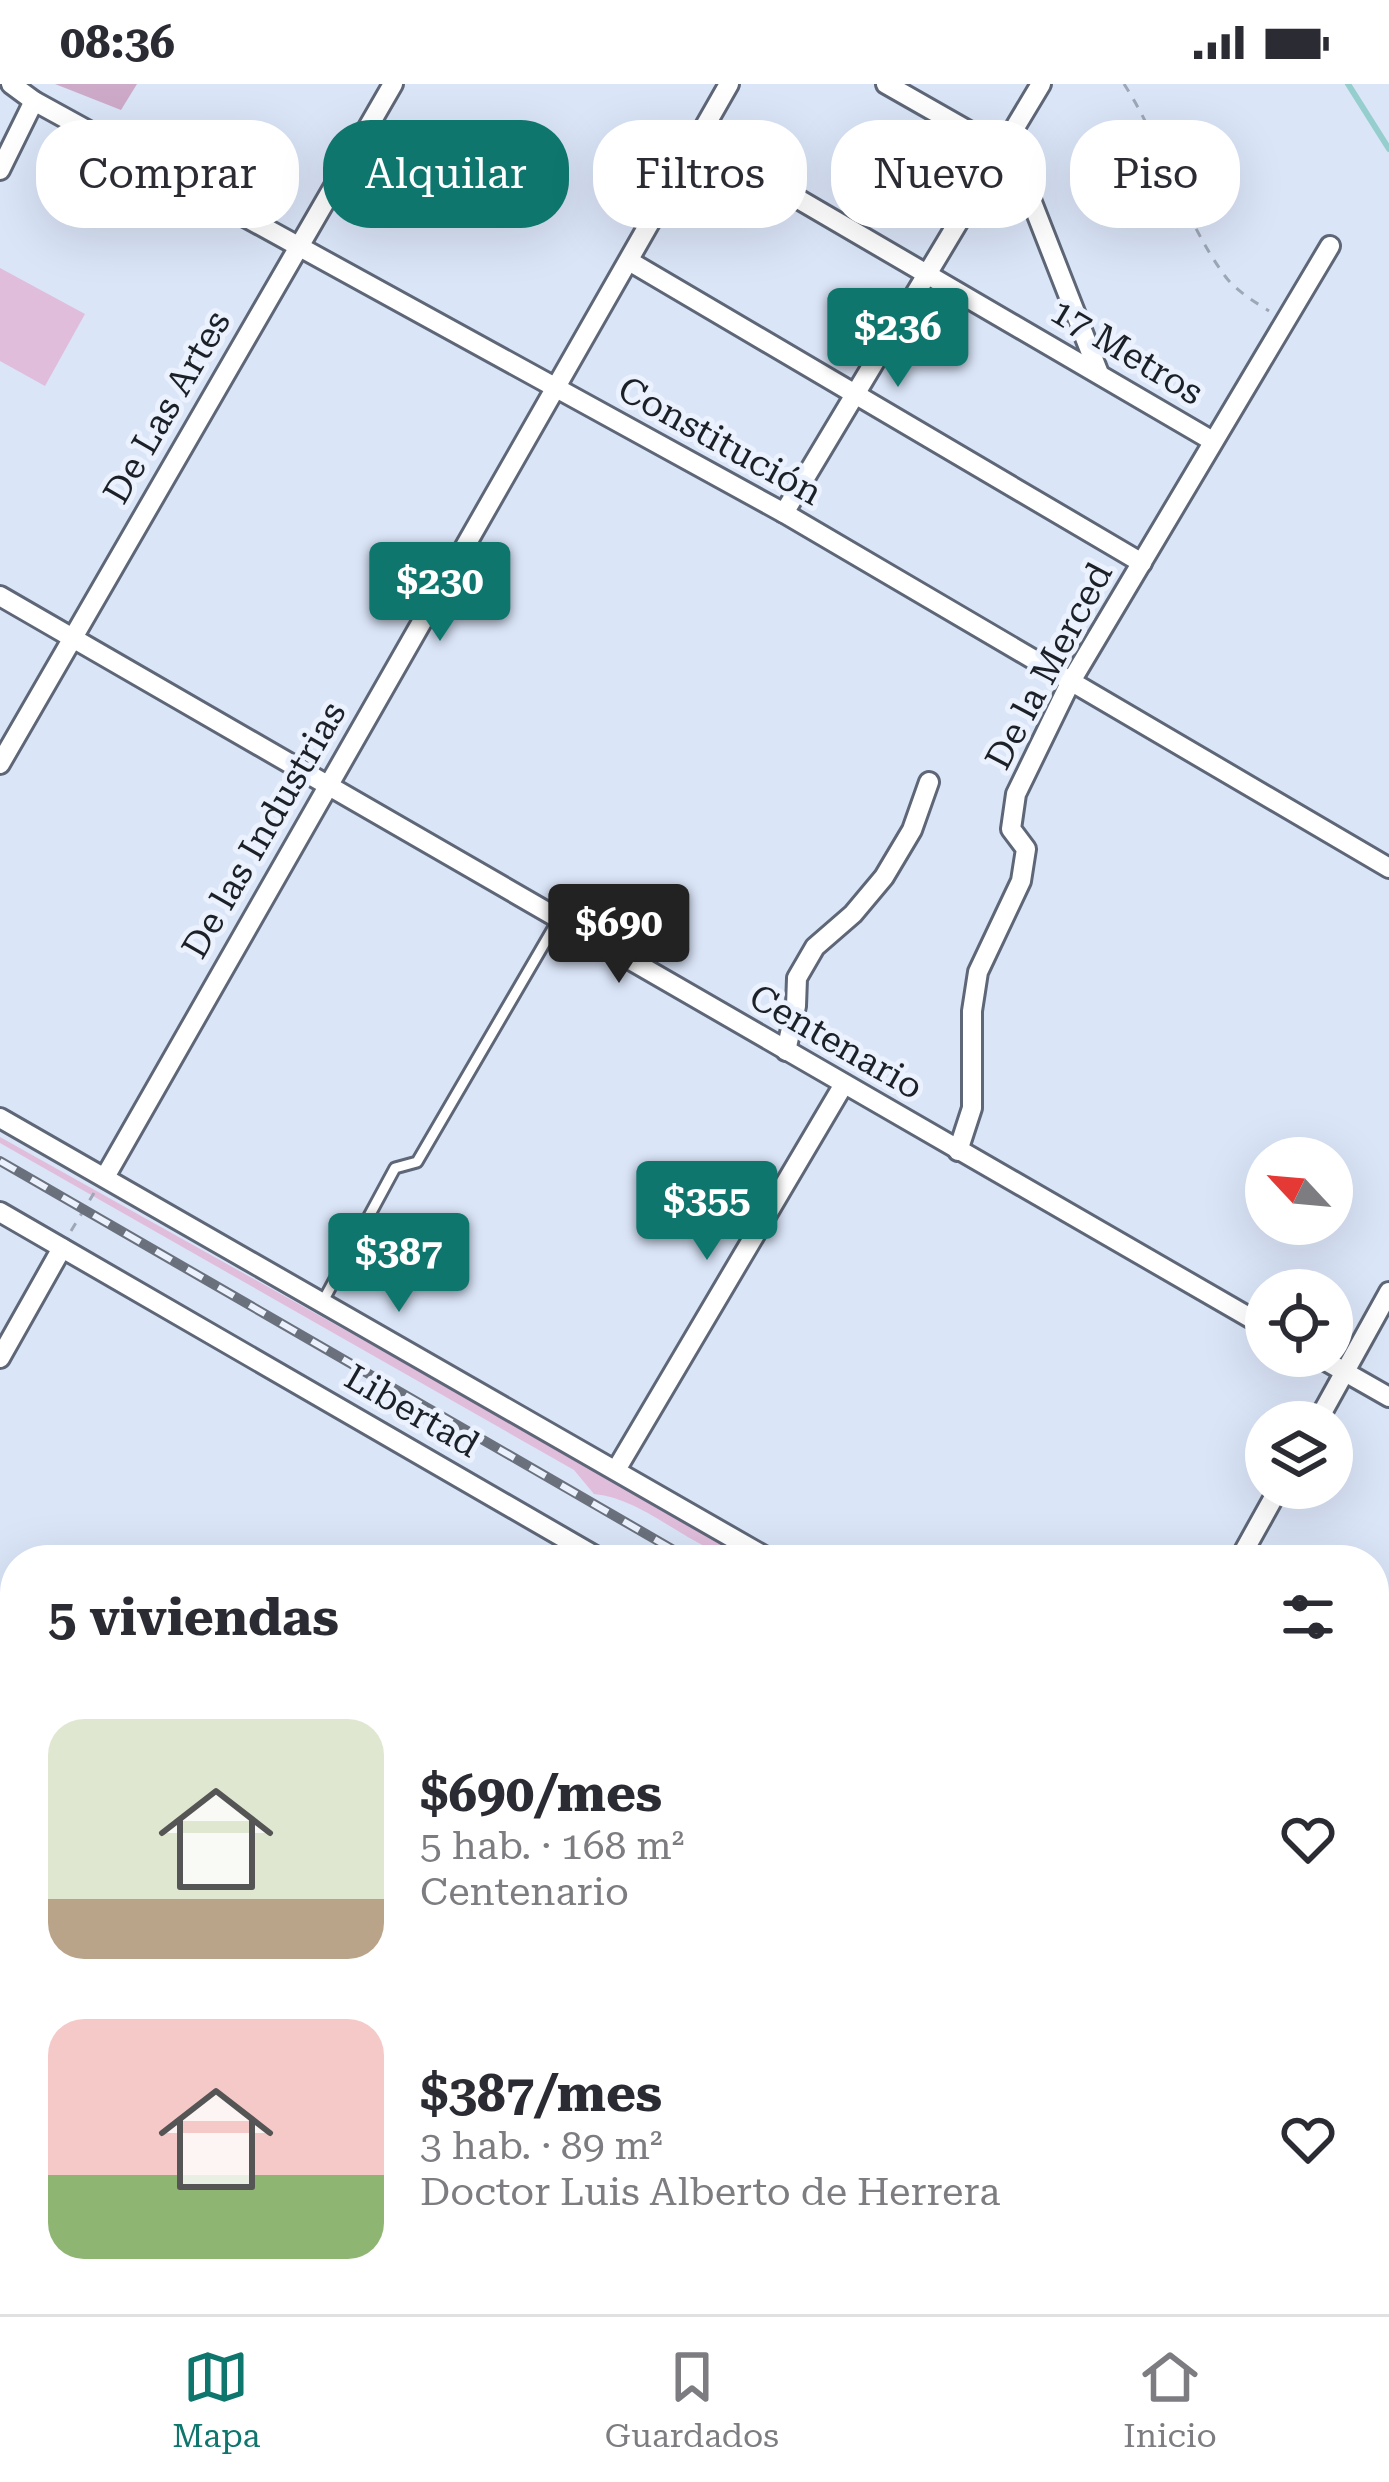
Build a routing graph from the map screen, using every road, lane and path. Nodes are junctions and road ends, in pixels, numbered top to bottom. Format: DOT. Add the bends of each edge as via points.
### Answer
graph roads {
  1 [pos="11,84"];
  2 [pos="393,84"];
  3 [pos="729,84"];
  4 [pos="886,84"];
  5 [pos="1041,84"];
  6 [pos="1124,84"];
  7 [pos="34,101"];
  8 [pos="708,120"];
  9 [pos="949,120"];
  10 [pos="1019,120"];
  11 [pos="0,170"];
  12 [pos="807,203"];
  13 [pos="647,228"];
  14 [pos="955,228"];
  15 [pos="1042,228"];
  16 [pos="298,244"];
  17 [pos="1330,246"];
  18 [pos="628,261"];
  19 [pos="928,273"];
  20 [pos="1284,320"];
  21 [pos="1098,371"];
  22 [pos="556,387"];
  23 [pos="854,396"];
  24 [pos="1211,440"];
  25 [pos="784,513"];
  26 [pos="1142,563"];
  27 [pos="0,596"];
  28 [pos="74,638"];
  29 [pos="1070,683"];
  30 [pos="0,764"];
  31 [pos="929,782"];
  32 [pos="327,787"];
  33 [pos="1389,868"];
  34 [pos="558,919"];
  35 [pos="786,1051"];
  36 [pos="844,1084"];
  37 [pos="0,1118"];
  38 [pos="958,1151"];
  39 [pos="105,1177"];
  40 [pos="0,1212"];
  41 [pos="62,1248"];
  42 [pos="1389,1292"];
  43 [pos="322,1303"];
  44 [pos="1245,1315"];
  45 [pos="1353,1357"];
  46 [pos="0,1358"];
  47 [pos="1353,1377"];
  48 [pos="1389,1397"];
  49 [pos="616,1470"];
  50 [pos="1268,1509"];
  51 [pos="556,1545"];
  52 [pos="745,1545"];
  53 [pos="1248,1545"];
  1 -- 7 [label="street, Constitución"];
  2 -- 16 [label="street, De Las Artes"];
  3 -- 8 [label="street, De las Industrias"];
  4 -- 9 [label="street"];
  5 -- 10 [label="street"];
  6 -- 20 [label="path" via="1226,279"];
  7 -- 11 [label="street"];
  7 -- 16 [label="street, Constitución"];
  12 -- 19 [label="street, 17 Metros"];
  13 -- 18 [label="street, De las Industrias"];
  14 -- 19 [label="street"];
  15 -- 21 [label="street"];
  16 -- 22 [label="street, Constitución"];
  16 -- 28 [label="street, De Las Artes"];
  17 -- 20 [label="street, De la Merced"];
  18 -- 22 [label="street, De las Industrias"];
  18 -- 23 [label="street"];
  19 -- 21 [label="street, 17 Metros"];
  19 -- 23 [label="street"];
  20 -- 24 [label="street, De la Merced"];
  21 -- 24 [label="street, 17 Metros"];
  22 -- 25 [label="street, Constitución"];
  22 -- 32 [label="street, De las Industrias"];
  23 -- 25 [label="street"];
  23 -- 26 [label="street"];
  24 -- 26 [label="street, De la Merced"];
  25 -- 29 [label="street, Constitución"];
  26 -- 29 [label="street, De la Merced"];
  27 -- 28 [label="street, Centenario"];
  28 -- 30 [label="street, De Las Artes"];
  28 -- 32 [label="street, Centenario"];
  29 -- 33 [label="street, Constitución"];
  29 -- 38 [label="street, De la Merced" via="1016,794 1011,829 1026,849 1021,881 978,972 972,1108"];
  31 -- 35 [label="street, De la Merced" via="884,877 815,947 797,978"];
  32 -- 34 [label="street, Centenario"];
  32 -- 39 [label="street, De las Industrias"];
  34 -- 35 [label="street, Centenario"];
  34 -- 43 [label="lane" via="417,1162 394,1168"];
  35 -- 36 [label="street, Centenario"];
  36 -- 38 [label="street, Centenario"];
  36 -- 49 [label="street"];
  37 -- 39 [label="street"];
  38 -- 44 [label="street, Centenario"];
  39 -- 41 [label="path"];
  39 -- 43 [label="street"];
  40 -- 41 [label="street, Libertad"];
  41 -- 46 [label="street"];
  41 -- 51 [label="street, Libertad"];
  42 -- 45 [label="street"];
  43 -- 49 [label="street"];
  47 -- 48 [label="street"];
  49 -- 52 [label="street"];
  50 -- 53 [label="street"];
}
